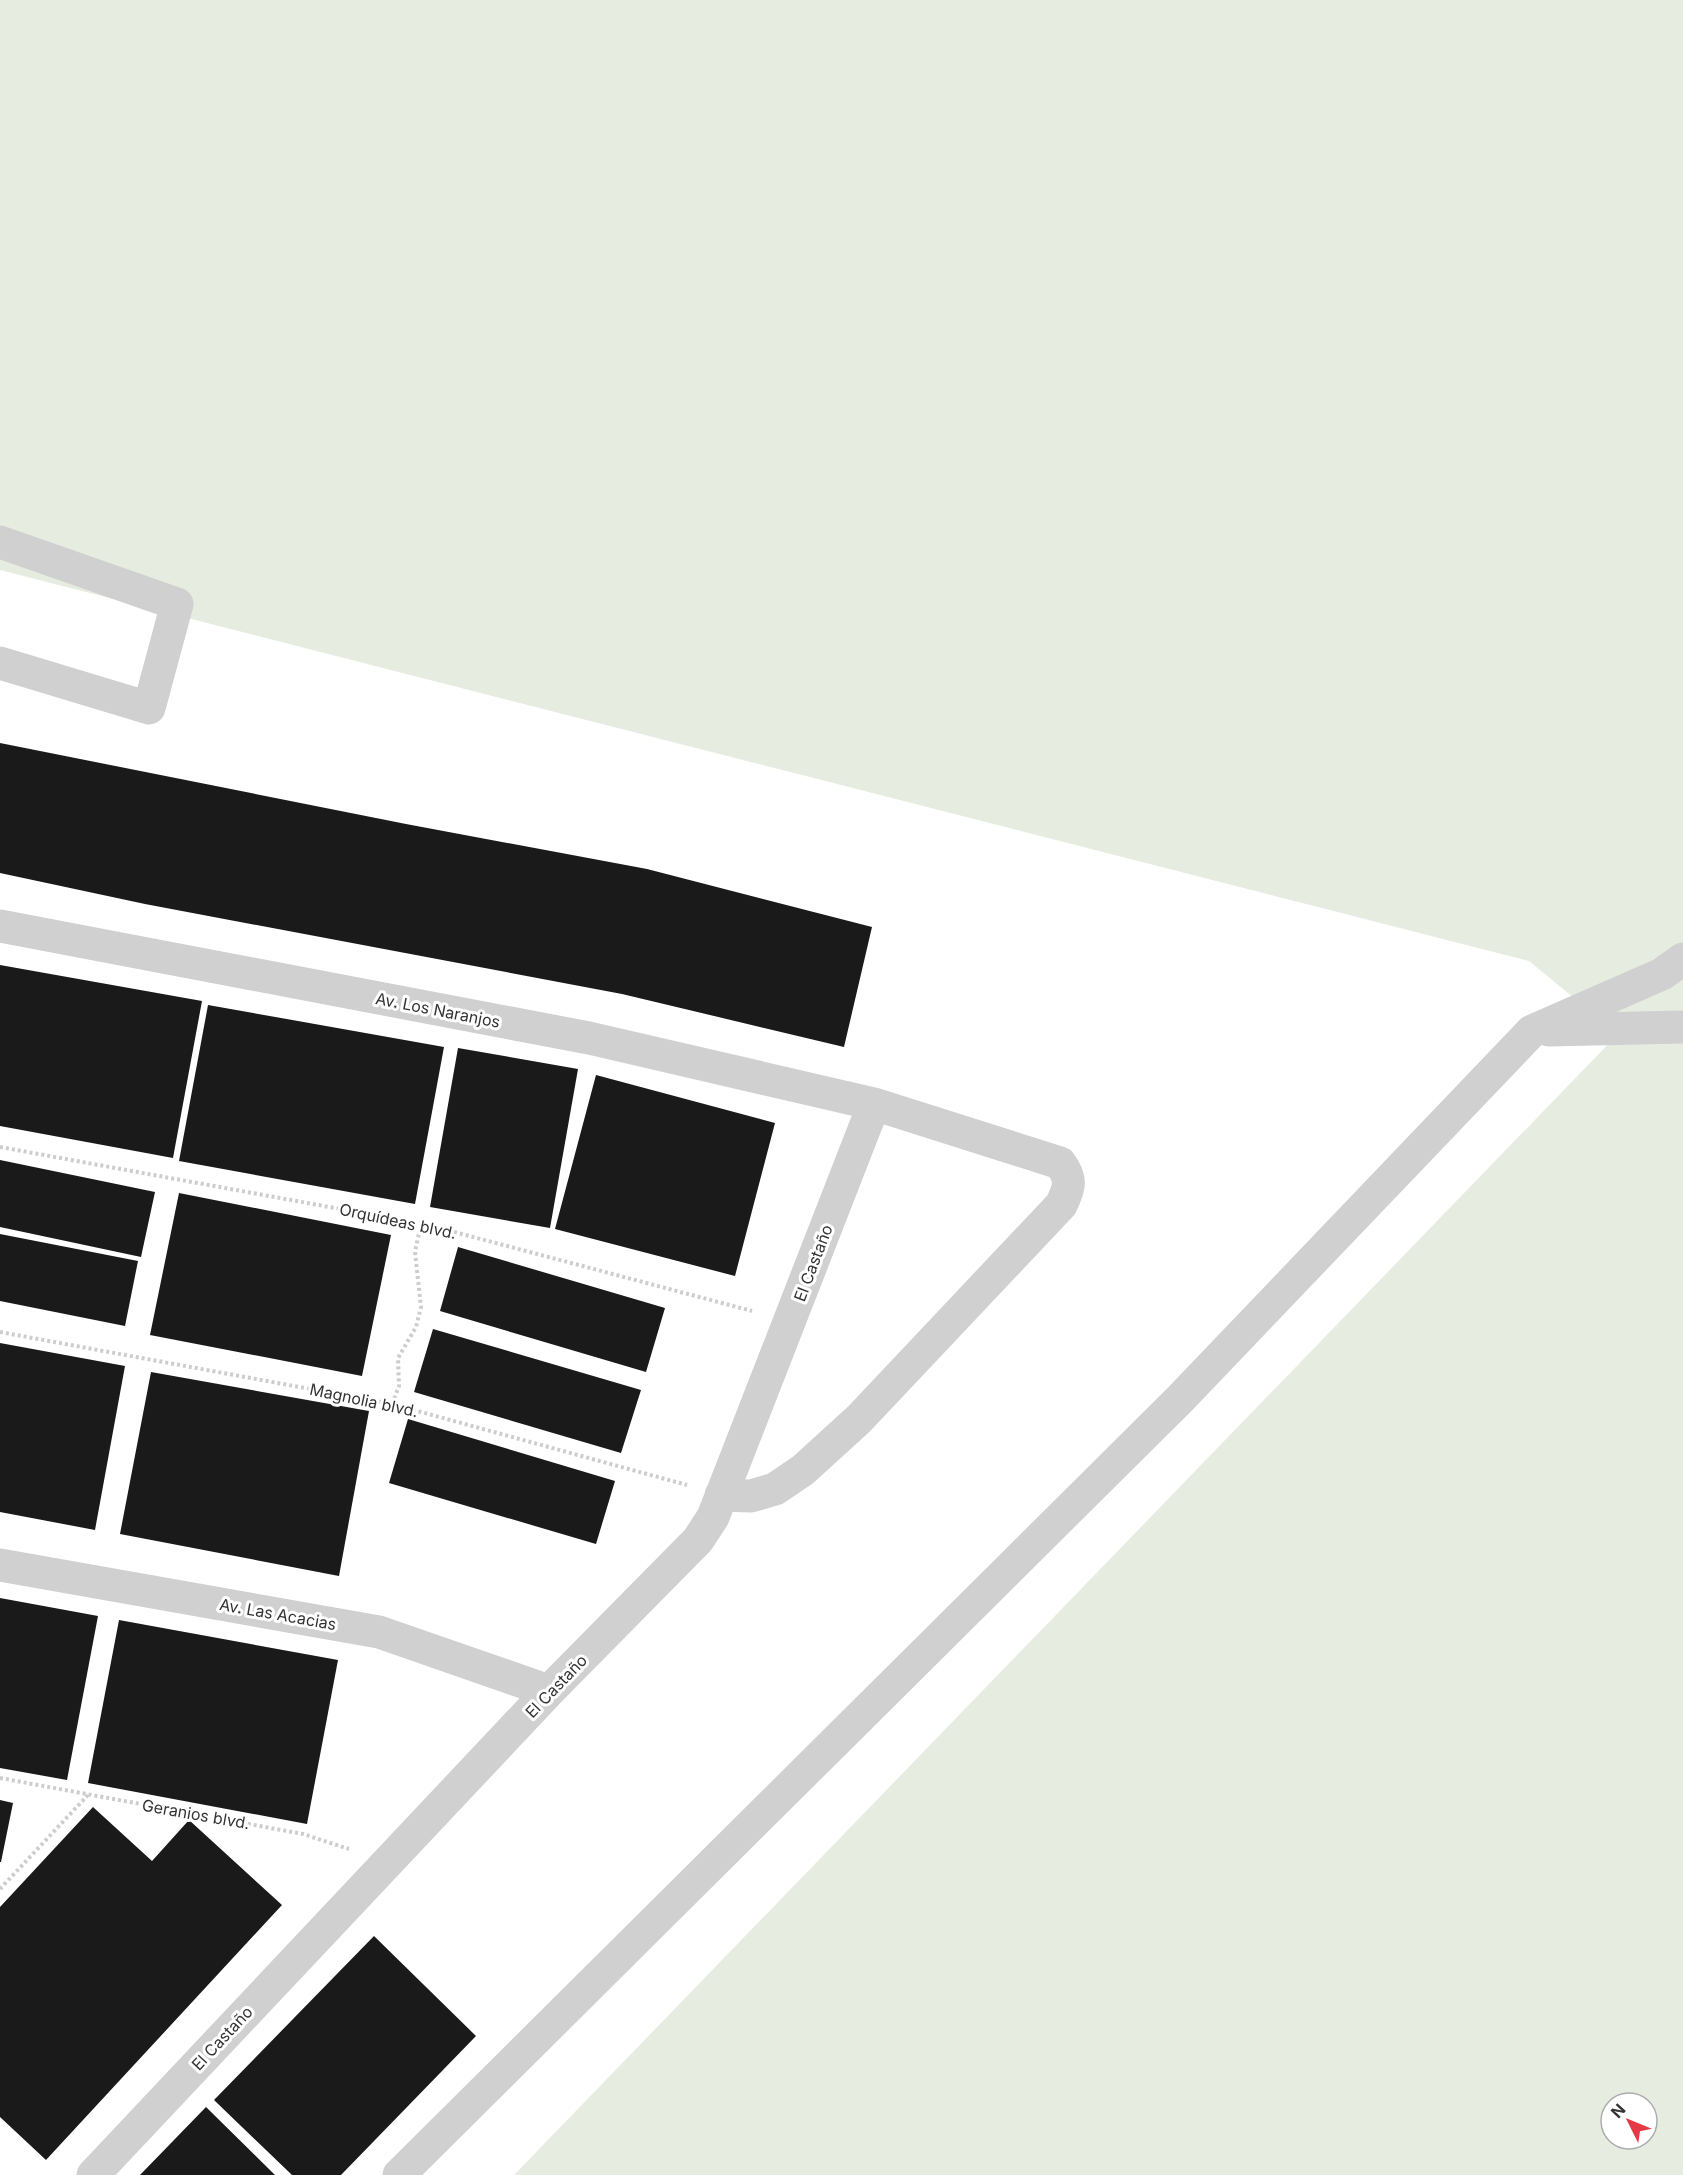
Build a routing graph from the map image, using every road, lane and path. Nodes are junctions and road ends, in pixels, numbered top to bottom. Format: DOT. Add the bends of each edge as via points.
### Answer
graph roads {
  1 [pos="0,542"];
  2 [pos="0,663"];
  3 [pos="0,926"];
  4 [pos="1683,959"];
  5 [pos="1683,1027"];
  6 [pos="1532,1031"];
  7 [pos="874,1104"];
  8 [pos="0,1147"];
  9 [pos="421,1224"];
  10 [pos="790,1321"];
  11 [pos="0,1332"];
  12 [pos="392,1404"];
  13 [pos="721,1495"];
  14 [pos="0,1565"];
  15 [pos="549,1691"];
  16 [pos="0,1778"];
  17 [pos="88,1795"];
  18 [pos="389,1862"];
  19 [pos="0,1889"];
  20 [pos="93,2175"];
  21 [pos="399,2175"];
  1 -- 2 [label="street" via="177,604 149,708"];
  3 -- 7 [label="street, Av. Los Naranjos" via="590,1038"];
  4 -- 6 [label="street" via="1662,974"];
  5 -- 6 [label="street"];
  6 -- 21 [label="street" via="1180,1400"];
  7 -- 10 [label="street, El Castaño"];
  7 -- 13 [label="street, Av. Los Naranjos" via="1045,1155 1068,1173 1070,1187 1061,1204 859,1419 802,1470 775,1489 751,1496"];
  8 -- 9 [label="path, Orquídeas blvd."];
  9 -- 10 [label="path, Orquídeas blvd."];
  9 -- 12 [label="path" via="415,1252 421,1307 416,1328 398,1358 399,1386"];
  10 -- 13 [label="street, El Castaño"];
  11 -- 12 [label="path, Magnolia blvd."];
  12 -- 13 [label="path, Magnolia blvd."];
  13 -- 15 [label="street, El Castaño" via="712,1516 680,1562"];
  14 -- 15 [label="street, Av. Las Acacias" via="380,1632"];
  15 -- 18 [label="street, El Castaño"];
  16 -- 17 [label="path, Geranios blvd."];
  17 -- 18 [label="path, Geranios blvd." via="303,1834"];
  17 -- 19 [label="path"];
  18 -- 20 [label="street, El Castaño"];
}
